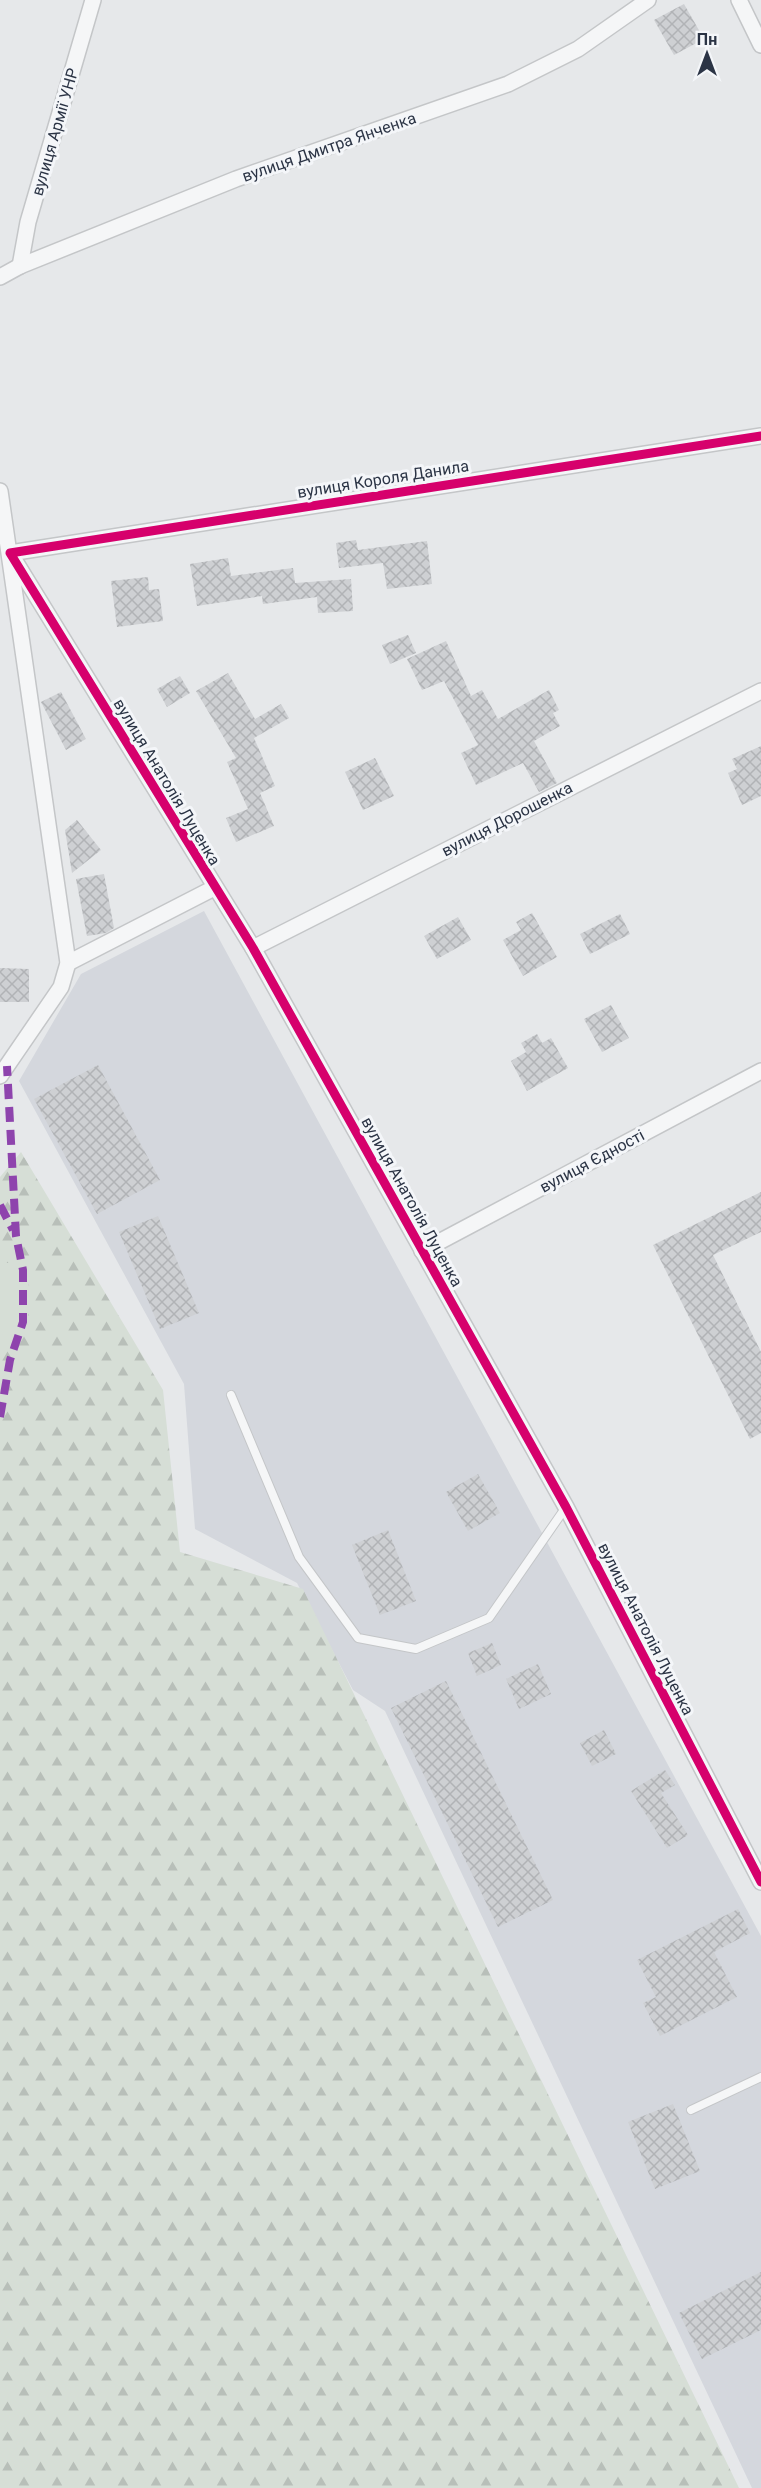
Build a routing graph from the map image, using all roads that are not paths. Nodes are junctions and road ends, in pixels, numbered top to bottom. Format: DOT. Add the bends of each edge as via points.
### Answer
graph roads {
  1 [pos="93,0"];
  2 [pos="648,0"];
  3 [pos="739,0"];
  4 [pos="761,45"];
  5 [pos="20,266"];
  6 [pos="0,277"];
  7 [pos="761,436"];
  8 [pos="0,491"];
  9 [pos="10,553"];
  10 [pos="761,691"];
  11 [pos="214,888"];
  12 [pos="253,948"];
  13 [pos="68,963"];
  14 [pos="761,1071"];
  15 [pos="0,1076"];
  16 [pos="422,1251"];
  17 [pos="231,1395"];
  18 [pos="566,1507"];
  19 [pos="761,1882"];
  20 [pos="761,2077"];
  21 [pos="692,2110"];
  1 -- 5 [label="street, вулиця Армії УНР" via="28,222"];
  2 -- 5 [label="street, вулиця Дмитра Янченка" via="579,49 508,84 236,179"];
  3 -- 4 [label="street"];
  5 -- 6 [label="street, вулиця Дмитра Янченка"];
  7 -- 9 [label="street, вулиця Короля Данила"];
  8 -- 9 [label="street, вулиця Анатолія Луценка"];
  9 -- 11 [label="street, вулиця Анатолія Луценка"];
  9 -- 13 [label="street, вулиця Анатолія Луценка"];
  10 -- 12 [label="street, вулиця Дорошенка"];
  11 -- 12 [label="street, вулиця Анатолія Луценка"];
  11 -- 13 [label="street"];
  12 -- 16 [label="street, вулиця Анатолія Луценка"];
  13 -- 15 [label="street, вулиця Анатолія Луценка" via="61,987"];
  14 -- 16 [label="street, вулиця Єдності"];
  16 -- 18 [label="street, вулиця Анатолія Луценка"];
  17 -- 18 [label="lane" via="299,1557 358,1638 416,1649 489,1618"];
  18 -- 19 [label="street, вулиця Анатолія Луценка"];
  20 -- 21 [label="lane"];
}
